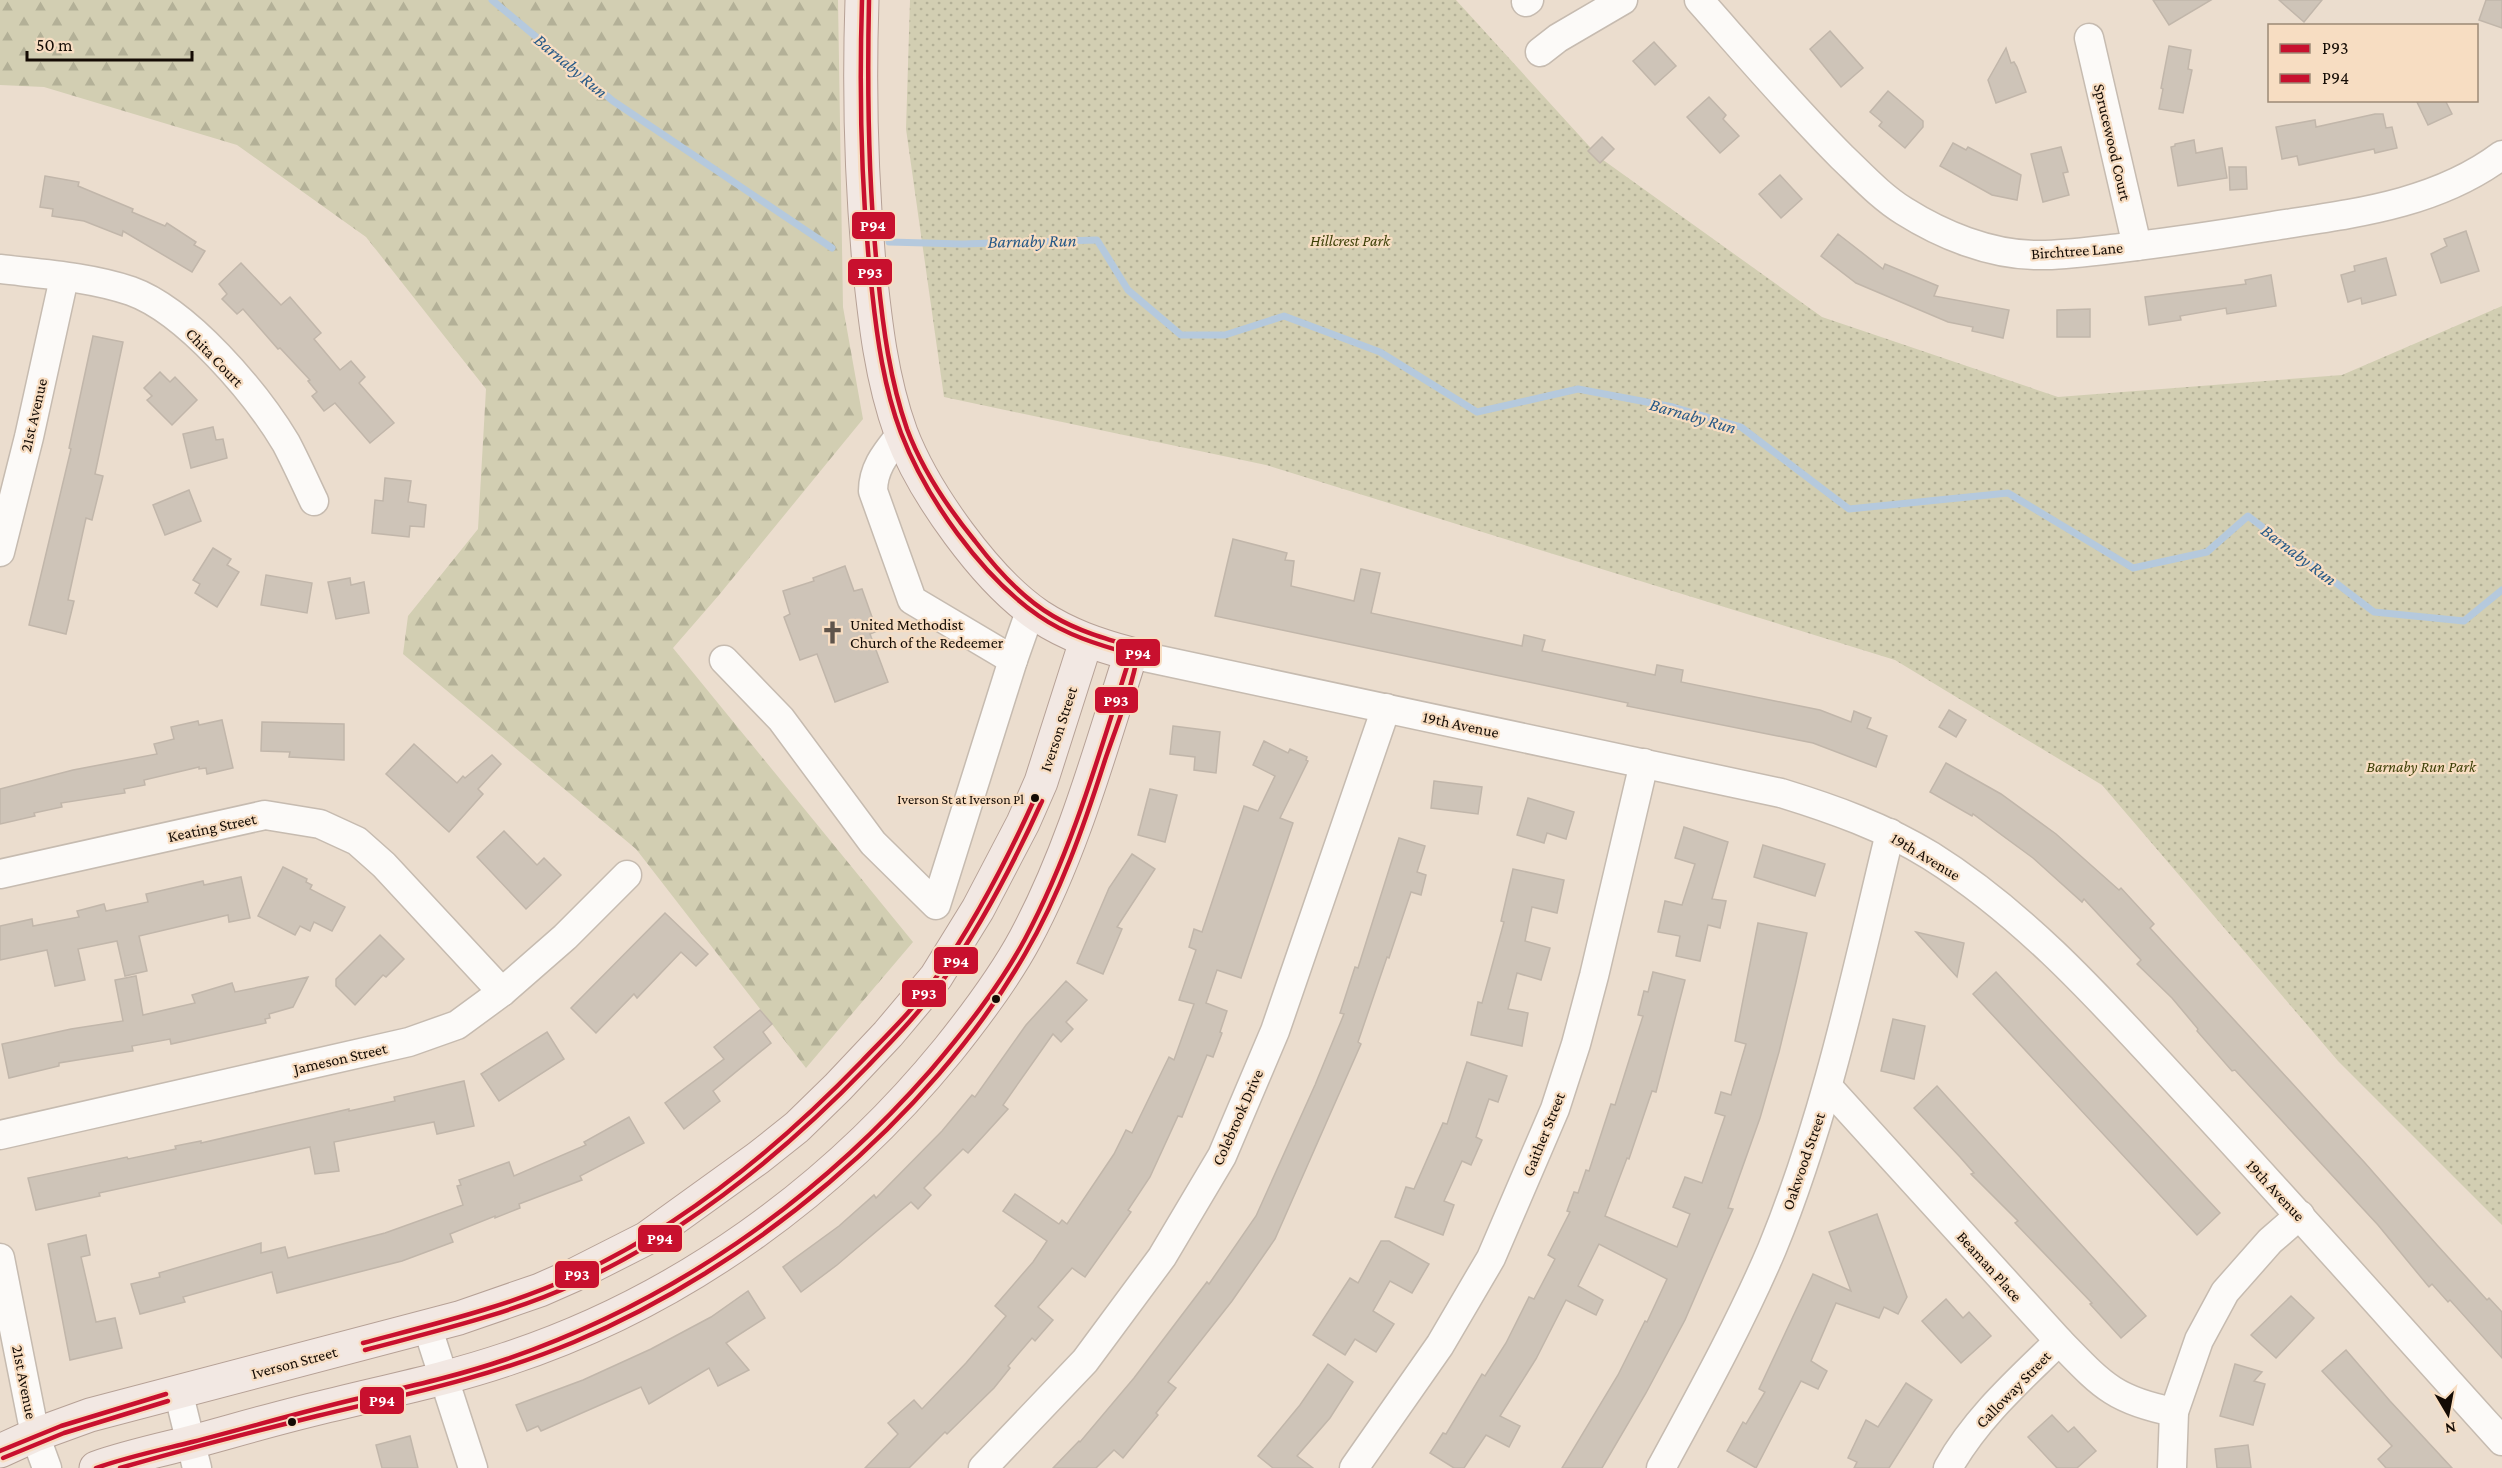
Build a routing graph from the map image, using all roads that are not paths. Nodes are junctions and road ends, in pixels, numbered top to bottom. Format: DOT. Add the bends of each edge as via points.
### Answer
graph roads {
  1 [pos="862,0"];
  2 [pos="1623,0"];
  3 [pos="1699,0"];
  4 [pos="2089,38"];
  5 [pos="1540,52"];
  6 [pos="2502,154"];
  7 [pos="2137,246"];
  8 [pos="0,269"];
  9 [pos="64,278"];
  10 [pos="902,434"];
  11 [pos="314,501"];
  12 [pos="0,552"];
  13 [pos="1031,609"];
  14 [pos="1086,641"];
  15 [pos="1131,654"];
  16 [pos="724,660"];
  17 [pos="1012,660"];
  18 [pos="1386,708"];
  19 [pos="1644,763"];
  20 [pos="1890,833"];
  21 [pos="0,874"];
  22 [pos="627,875"];
  23 [pos="502,992"];
  24 [pos="1828,1088"];
  25 [pos="0,1135"];
  26 [pos="2300,1215"];
  27 [pos="0,1258"];
  28 [pos="427,1326"];
  29 [pos="2059,1341"];
  30 [pos="442,1378"];
  31 [pos="178,1391"];
  32 [pos="2174,1412"];
  33 [pos="35,1435"];
  34 [pos="2502,1441"];
  35 [pos="0,1451"];
  36 [pos="194,1455"];
  37 [pos="48,1468"];
  38 [pos="96,1468"];
  39 [pos="473,1468"];
  40 [pos="983,1468"];
  41 [pos="1354,1468"];
  42 [pos="1661,1468"];
  43 [pos="1948,1468"];
  44 [pos="2172,1468"];
  1 -- 10 [label="main road" via="863,200 875,321"];
  2 -- 5 [label="street"];
  3 -- 7 [label="street, Birchtree Lane" via="1812,127 1903,211 1971,243 2009,252 2066,254"];
  4 -- 7 [label="street, Sprucewood Court"];
  6 -- 7 [label="street, Birchtree Lane" via="2446,188 2407,202 2224,235"];
  8 -- 9 [label="street, Chita Court"];
  9 -- 11 [label="street, Chita Court" via="133,292 153,302 213,351 242,383 285,443"];
  9 -- 12 [label="street, 21st Avenue"];
  10 -- 13 [label="main road" via="934,496 960,535"];
  10 -- 17 [label="street" via="879,463 873,491 912,600"];
  13 -- 14 [label="main road"];
  13 -- 17 [label="street"];
  14 -- 15 [label="main road"];
  14 -- 28 [label="main road, Iverson Street" via="1041,783 978,909 936,977 838,1087 782,1140 647,1238 540,1290"];
  15 -- 18 [label="street, 19th Avenue"];
  15 -- 30 [label="main road" via="1075,826 1024,940 961,1034 874,1133 764,1225 658,1294 554,1343"];
  16 -- 17 [label="street" via="781,720 873,843 936,905"];
  18 -- 19 [label="street, 19th Avenue"];
  18 -- 40 [label="street, Colebrook Drive" via="1275,1031 1222,1156 1162,1257 1085,1361"];
  19 -- 20 [label="street, 19th Avenue" via="1781,793 1842,812"];
  19 -- 41 [label="street, Gaither Street" via="1594,976 1555,1108 1491,1258 1440,1345"];
  20 -- 24 [label="street, Oakwood Street"];
  20 -- 26 [label="street, 19th Avenue" via="1977,887 2044,944"];
  21 -- 23 [label="street, Keating Street" via="265,815 320,824 357,841 378,858"];
  22 -- 23 [label="street, Jameson Street"];
  23 -- 25 [label="street, Jameson Street" via="457,1025 409,1042"];
  24 -- 29 [label="street, Beaman Place"];
  24 -- 42 [label="street, Oakwood Street" via="1772,1247 1738,1324"];
  26 -- 32 [label="street" via="2270,1241 2225,1292 2199,1340"];
  26 -- 34 [label="street, 19th Avenue"];
  27 -- 33 [label="street, 21st Avenue"];
  28 -- 30 [label="street"];
  28 -- 31 [label="main road, Iverson Street"];
  29 -- 32 [label="street, Beaman Place" via="2115,1394 2147,1407"];
  29 -- 43 [label="street, Calloway Street" via="1994,1404"];
  30 -- 36 [label="main road"];
  30 -- 39 [label="street"];
  31 -- 33 [label="main road, Iverson Street"];
  31 -- 36 [label="street"];
  32 -- 44 [label="street"];
  33 -- 35 [label="main road, Iverson Street"];
  33 -- 37 [label="street, 21st Avenue"];
  36 -- 38 [label="main road"];
}
